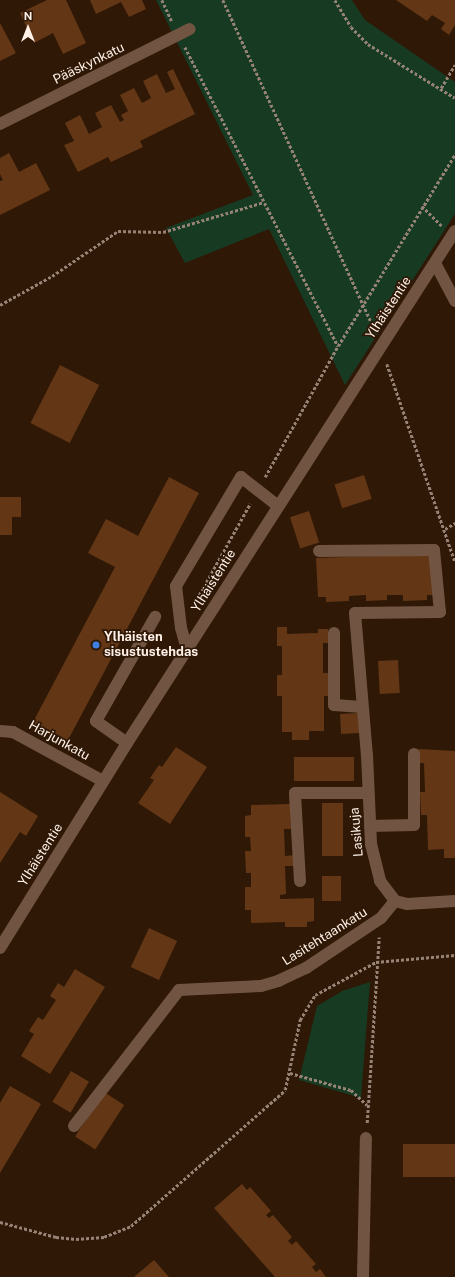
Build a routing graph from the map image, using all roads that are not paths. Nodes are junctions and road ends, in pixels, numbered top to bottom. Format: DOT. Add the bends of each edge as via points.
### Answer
graph roads {
  1 [pos="184,32"];
  2 [pos="0,124"];
  3 [pos="453,233"];
  4 [pos="435,263"];
  5 [pos="455,301"];
  6 [pos="278,506"];
  7 [pos="319,551"];
  8 [pos="155,617"];
  9 [pos="334,633"];
  10 [pos="186,650"];
  11 [pos="362,707"];
  12 [pos="0,731"];
  13 [pos="127,743"];
  14 [pos="414,754"];
  15 [pos="103,781"];
  16 [pos="368,793"];
  17 [pos="370,826"];
  18 [pos="300,881"];
  19 [pos="395,901"];
  20 [pos="455,901"];
  21 [pos="0,948"];
  22 [pos="74,1126"];
  23 [pos="366,1138"];
  24 [pos="363,1277"];
  1 -- 2 [label="street, Pääskynkatu"];
  3 -- 4 [label="street, Ylhäistentie"];
  4 -- 5 [label="street"];
  4 -- 6 [label="street, Ylhäistentie"];
  6 -- 10 [label="street, Ylhäistentie"];
  6 -- 10 [label="street" via="241,477 176,586"];
  7 -- 11 [label="street, Lasikuja" via="434,550 440,612 355,613"];
  8 -- 13 [label="street" via="96,721"];
  9 -- 11 [label="street" via="334,705"];
  10 -- 13 [label="street, Ylhäistentie"];
  11 -- 16 [label="street, Lasikuja"];
  12 -- 15 [label="street, Harjunkatu" via="13,732"];
  13 -- 15 [label="street, Ylhäistentie"];
  14 -- 17 [label="street" via="414,825"];
  15 -- 21 [label="street, Ylhäistentie"];
  16 -- 17 [label="street, Lasikuja"];
  16 -- 18 [label="street" via="295,793"];
  17 -- 19 [label="street, Lasikuja" via="380,882"];
  19 -- 20 [label="street" via="407,904"];
  19 -- 22 [label="street, Lasitehtaankatu" via="381,918 306,968 278,981 261,986 179,990"];
  23 -- 24 [label="street"];
}
